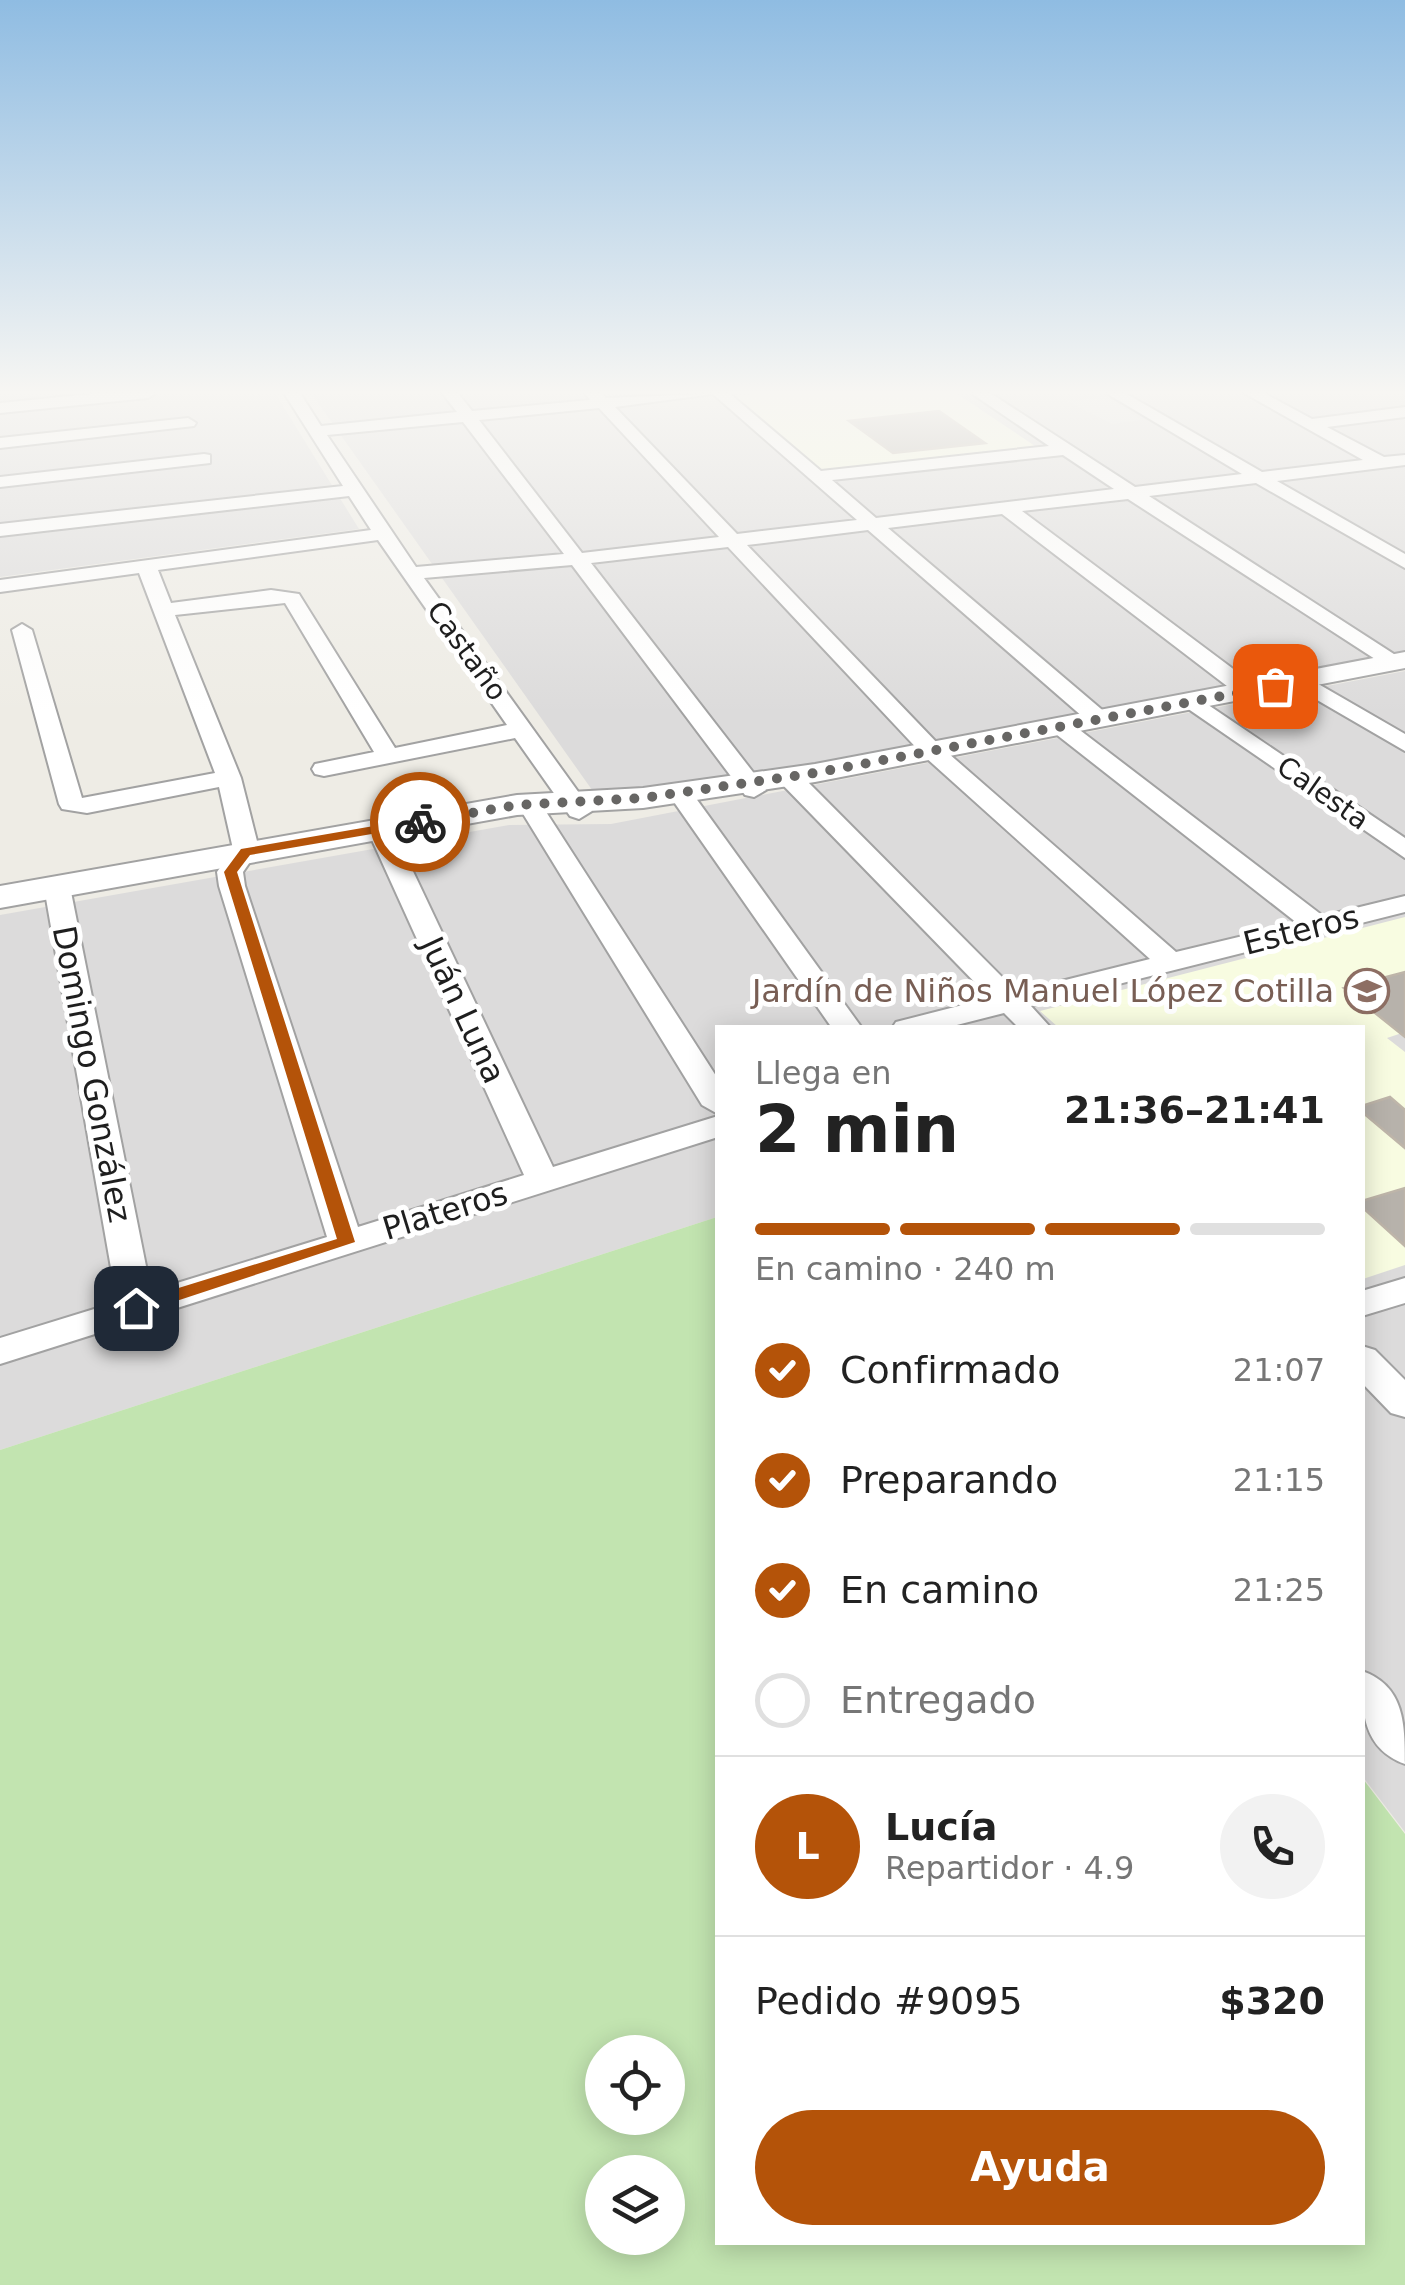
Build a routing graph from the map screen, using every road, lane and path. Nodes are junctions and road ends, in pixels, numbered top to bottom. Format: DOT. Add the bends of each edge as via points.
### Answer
graph roads {
  1 [pos="132,500"];
  2 [pos="362,500"];
  3 [pos="532,500"];
  4 [pos="693,500"];
  5 [pos="843,500"];
  6 [pos="1075,500"];
  7 [pos="1141,500"];
  8 [pos="1294,500"];
  9 [pos="1006,508"];
  10 [pos="873,524"];
  11 [pos="0,530"];
  12 [pos="384,534"];
  13 [pos="733,542"];
  14 [pos="579,560"];
  15 [pos="1405,562"];
  16 [pos="146,566"];
  17 [pos="411,573"];
  18 [pos="0,586"];
  19 [pos="164,610"];
  20 [pos="20,630"];
  21 [pos="1398,662"];
  22 [pos="1302,681"];
  23 [pos="1248,691"];
  24 [pos="1192,702"];
  25 [pos="1099,719"];
  26 [pos="1060,726"];
  27 [pos="523,729"];
  28 [pos="1405,744"];
  29 [pos="932,751"];
  30 [pos="388,756"];
  31 [pos="324,770"];
  32 [pos="799,777"];
  33 [pos="230,778"];
  34 [pos="751,785"];
  35 [pos="686,802"];
  36 [pos="576,806"];
  37 [pos="532,810"];
  38 [pos="382,834"];
  39 [pos="1405,850"];
  40 [pos="240,859"];
  41 [pos="58,893"];
  42 [pos="0,897"];
  43 [pos="1405,904"];
  44 [pos="0,910"];
  45 [pos="1318,926"];
  46 [pos="1170,962"];
  47 [pos="1010,1002"];
  48 [pos="845,1025"];
  49 [pos="919,1025"];
  50 [pos="1033,1025"];
  51 [pos="715,1100"];
  52 [pos="715,1127"];
  53 [pos="543,1180"];
  54 [pos="346,1242"];
  55 [pos="1405,1290"];
  56 [pos="1365,1303"];
  57 [pos="136,1308"];
  58 [pos="0,1351"];
  59 [pos="1365,1362"];
  60 [pos="1405,1403"];
  61 [pos="1365,1694"];
  62 [pos="1405,1744"];
  1 -- 11 [label="street"];
  2 -- 12 [label="street, Castaño"];
  3 -- 14 [label="street"];
  4 -- 13 [label="street"];
  5 -- 10 [label="street"];
  6 -- 9 [label="street"];
  7 -- 21 [label="street"];
  8 -- 15 [label="street"];
  9 -- 10 [label="street"];
  9 -- 23 [label="street"];
  10 -- 13 [label="street"];
  10 -- 25 [label="street"];
  12 -- 16 [label="street"];
  12 -- 17 [label="street, Castaño"];
  13 -- 14 [label="street"];
  13 -- 29 [label="street"];
  14 -- 17 [label="street"];
  14 -- 34 [label="street"];
  16 -- 18 [label="street"];
  16 -- 19 [label="street"];
  17 -- 27 [label="street, Castaño"];
  19 -- 30 [label="street" via="292,598"];
  19 -- 33 [label="street"];
  20 -- 33 [label="street" via="71,804"];
  21 -- 22 [label="street"];
  22 -- 23 [label="street"];
  22 -- 28 [label="street"];
  23 -- 24 [label="street"];
  24 -- 25 [label="street"];
  24 -- 39 [label="street, Calesta"];
  25 -- 26 [label="street"];
  26 -- 29 [label="street"];
  26 -- 45 [label="street"];
  27 -- 30 [label="street"];
  27 -- 36 [label="street, Castaño"];
  29 -- 32 [label="street"];
  29 -- 46 [label="street"];
  30 -- 31 [label="street"];
  32 -- 34 [label="street"];
  32 -- 47 [label="street"];
  33 -- 40 [label="street"];
  34 -- 35 [label="street"];
  34 -- 36 [label="street"];
  35 -- 36 [label="street"];
  35 -- 48 [label="street"];
  36 -- 37 [label="street"];
  37 -- 38 [label="street"];
  37 -- 51 [label="street"];
  38 -- 40 [label="street"];
  38 -- 53 [label="street, Juán Luna"];
  40 -- 41 [label="street"];
  40 -- 54 [label="street" via="232,886"];
  41 -- 42 [label="street"];
  41 -- 44 [label="street"];
  41 -- 57 [label="street, Domingo González"];
  43 -- 45 [label="street, Esteros"];
  45 -- 46 [label="street, Esteros"];
  46 -- 47 [label="street, Esteros"];
  47 -- 49 [label="street, Esteros"];
  47 -- 50 [label="street"];
  52 -- 53 [label="street, Plateros"];
  53 -- 54 [label="street, Plateros"];
  54 -- 57 [label="street, Plateros"];
  55 -- 56 [label="street"];
  57 -- 58 [label="street, Plateros"];
  59 -- 60 [label="street"];
  61 -- 62 [label="street"];
}
